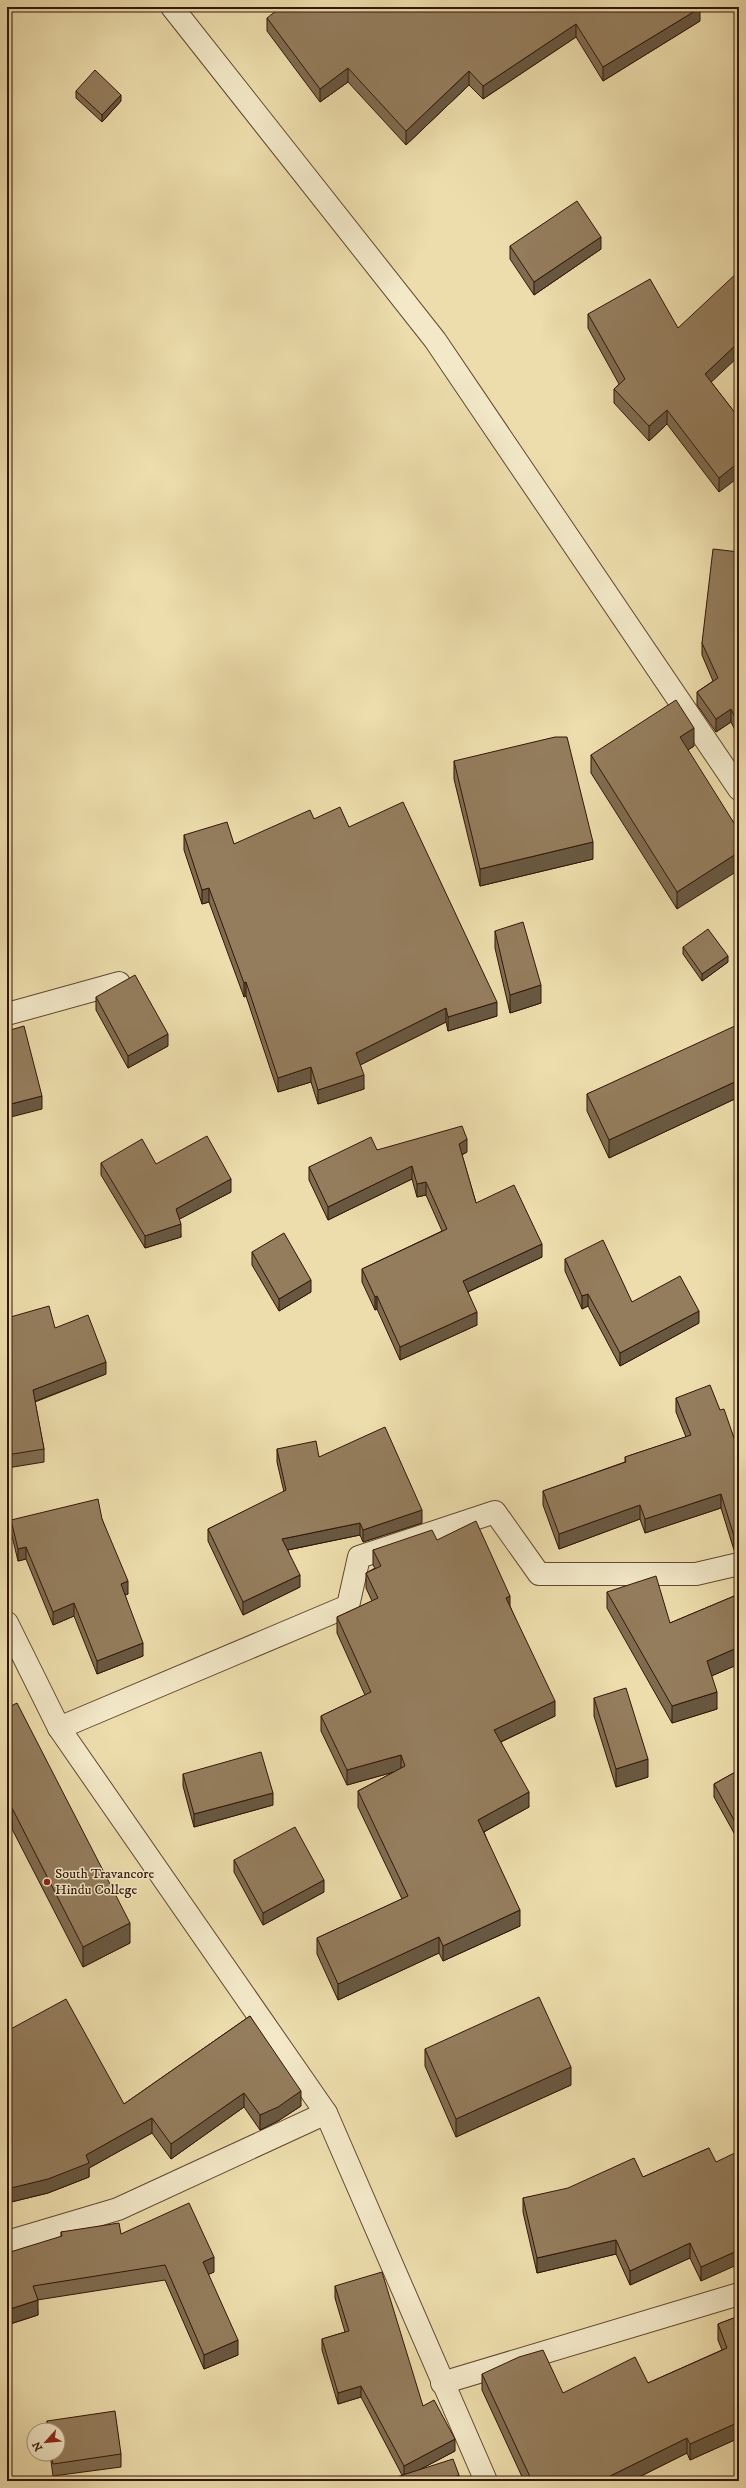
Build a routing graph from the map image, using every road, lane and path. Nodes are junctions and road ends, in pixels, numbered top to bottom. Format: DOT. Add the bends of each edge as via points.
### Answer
graph roads {
  1 [pos="172,7"];
  2 [pos="739,789"];
  3 [pos="119,983"];
  4 [pos="7,1014"];
  5 [pos="739,1564"];
  6 [pos="7,1623"];
  7 [pos="59,1728"];
  8 [pos="326,2113"];
  9 [pos="7,2242"];
  10 [pos="739,2294"];
  11 [pos="442,2382"];
  12 [pos="486,2481"];
  1 -- 2 [label="street" via="435,340"];
  3 -- 4 [label="street"];
  5 -- 7 [label="street" via="696,1574 539,1574 495,1512 359,1557 348,1606"];
  6 -- 7 [label="street"];
  7 -- 8 [label="street"];
  8 -- 9 [label="street" via="118,2209"];
  8 -- 11 [label="street"];
  10 -- 11 [label="street"];
  11 -- 12 [label="street"];
}
